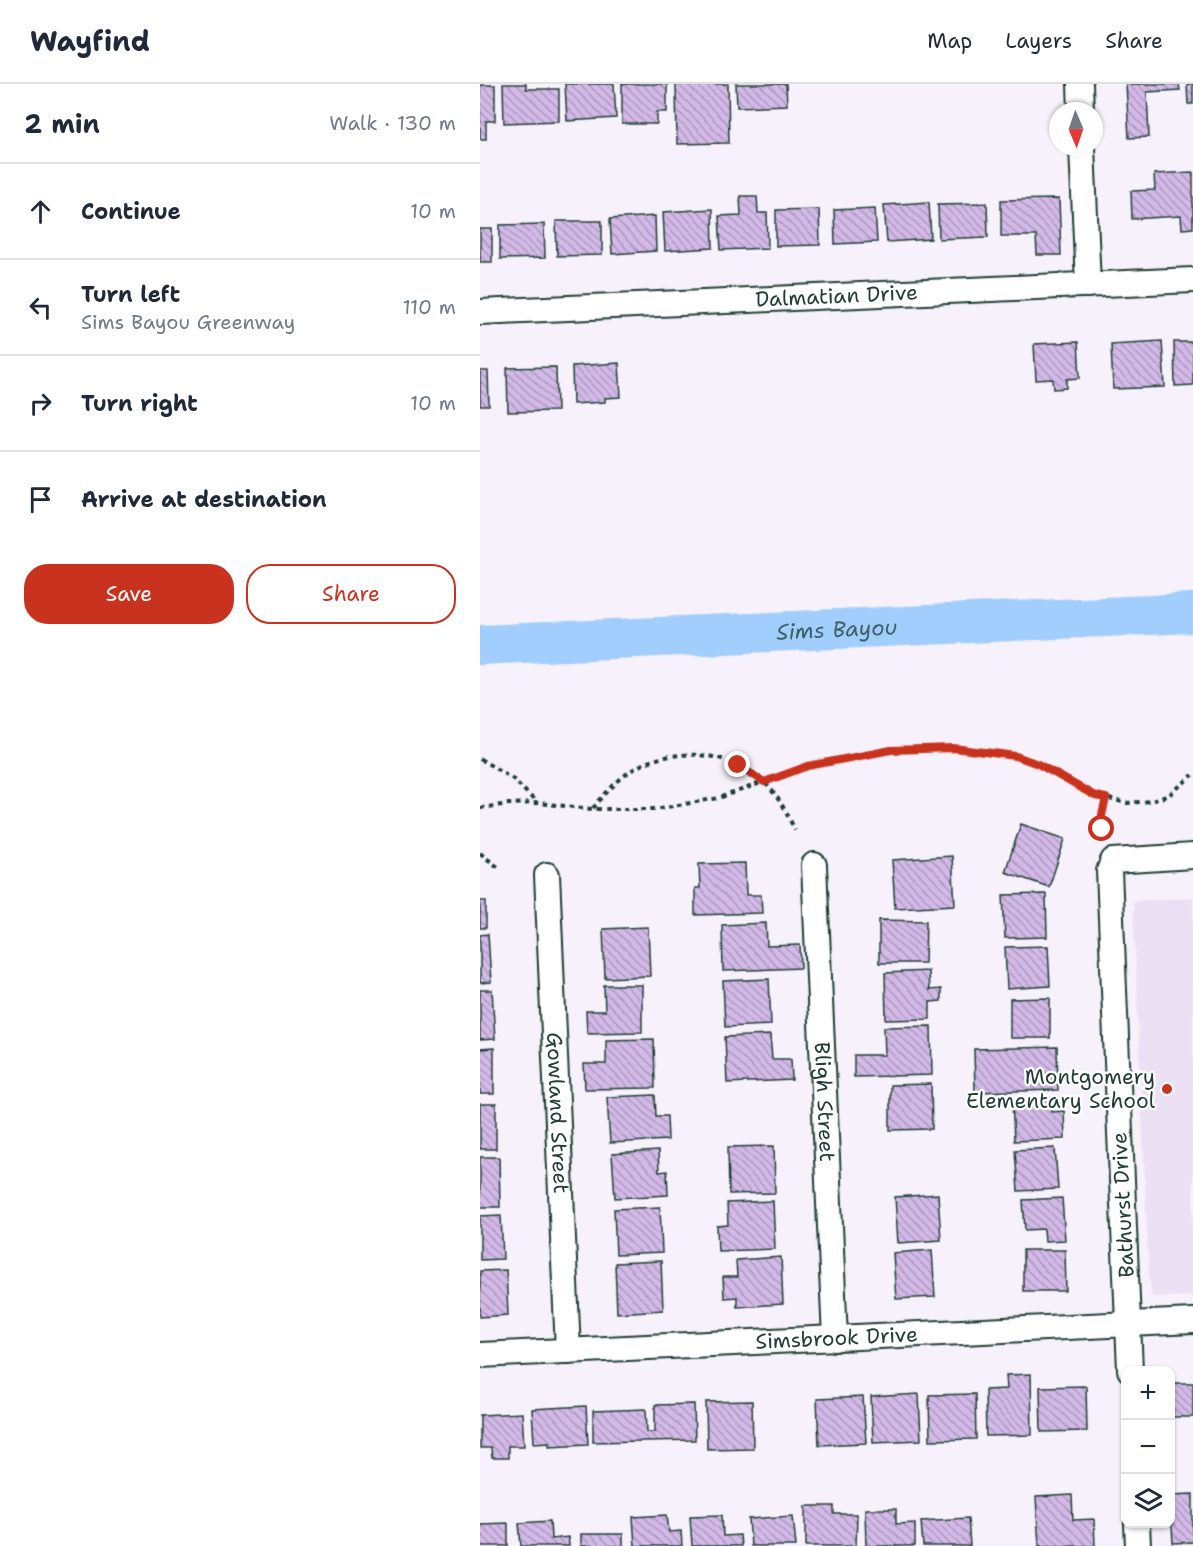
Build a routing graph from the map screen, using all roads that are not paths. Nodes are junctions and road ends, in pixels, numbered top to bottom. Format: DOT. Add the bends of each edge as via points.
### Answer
graph roads {
  1 [pos="1080,84"];
  2 [pos="1081,102"];
  3 [pos="1082,156"];
  4 [pos="1193,280"];
  5 [pos="1088,285"];
  6 [pos="480,312"];
  7 [pos="1193,856"];
  8 [pos="814,865"];
  9 [pos="547,874"];
  10 [pos="1193,1322"];
  11 [pos="1128,1324"];
  12 [pos="835,1339"];
  13 [pos="568,1351"];
  14 [pos="480,1355"];
  15 [pos="1130,1366"];
  16 [pos="1137,1528"];
  17 [pos="1138,1546"];
  1 -- 2 [label="street"];
  3 -- 5 [label="street"];
  4 -- 5 [label="street, Dalmatian Drive"];
  5 -- 6 [label="street, Dalmatian Drive"];
  7 -- 11 [label="street, Bathurst Drive" via="1111,850 1109,888"];
  8 -- 12 [label="street, Bligh Street"];
  9 -- 13 [label="street, Gowland Street"];
  10 -- 11 [label="street, Simsbrook Drive"];
  11 -- 12 [label="street, Simsbrook Drive"];
  11 -- 15 [label="street, Bathurst Drive"];
  12 -- 13 [label="street, Simsbrook Drive"];
  13 -- 14 [label="street, Simsbrook Drive"];
  16 -- 17 [label="street"];
}
